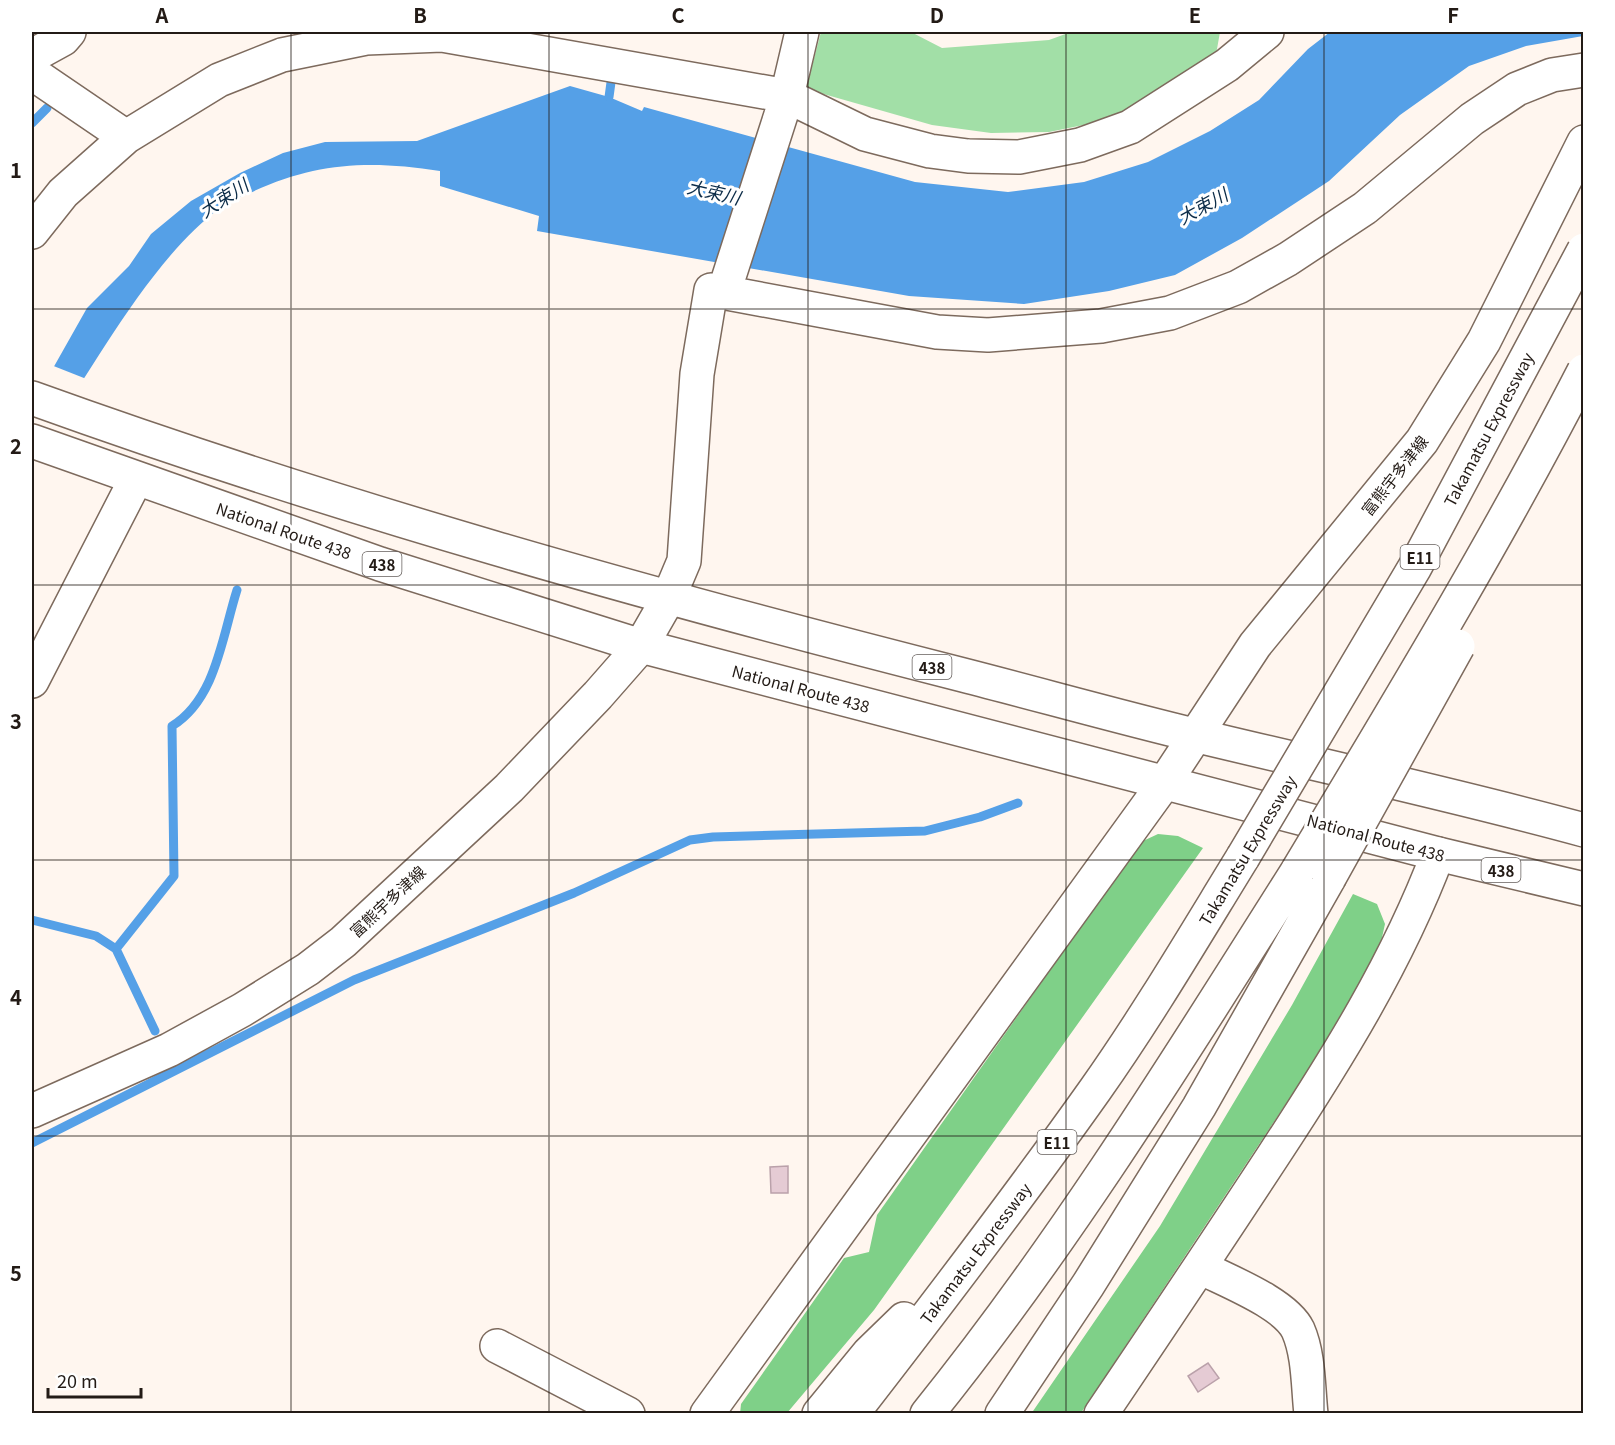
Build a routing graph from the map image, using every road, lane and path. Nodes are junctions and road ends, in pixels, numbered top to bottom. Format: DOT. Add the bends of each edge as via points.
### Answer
graph roads {
  1 [pos="69,32"];
  2 [pos="802,32"];
  3 [pos="1232,32"];
  4 [pos="1267,32"];
  5 [pos="366,35"];
  6 [pos="32,56"];
  7 [pos="1227,65"];
  8 [pos="1584,70"];
  9 [pos="32,73"];
  10 [pos="787,96"];
  11 [pos="126,137"];
  12 [pos="1584,142"];
  13 [pos="32,232"];
  14 [pos="1584,250"];
  15 [pos="725,287"];
  16 [pos="1584,371"];
  17 [pos="32,398"];
  18 [pos="32,441"];
  19 [pos="130,477"];
  20 [pos="668,598"];
  21 [pos="642,646"];
  22 [pos="32,681"];
  23 [pos="1196,736"];
  24 [pos="1165,782"];
  25 [pos="1584,830"];
  26 [pos="1438,854"];
  27 [pos="1314,874"];
  28 [pos="1584,889"];
  29 [pos="32,1111"];
  30 [pos="982,1246"];
  31 [pos="1200,1267"];
  32 [pos="497,1346"];
  33 [pos="628,1413"];
  34 [pos="707,1413"];
  35 [pos="819,1413"];
  36 [pos="852,1413"];
  37 [pos="927,1413"];
  38 [pos="1002,1413"];
  39 [pos="1101,1413"];
  40 [pos="1311,1413"];
  1 -- 6 [label="main road"];
  2 -- 10 [label="main road"];
  3 -- 7 [label="main road"];
  4 -- 7 [label="main road"];
  5 -- 10 [label="main road" via="442,35"];
  5 -- 11 [label="main road" via="282,55 219,80"];
  7 -- 10 [label="main road" via="1130,127 1080,145 1019,157 930,151 865,134"];
  8 -- 15 [label="main road" via="1552,75 1517,89 1472,119 1365,208 1288,259 1238,287 1170,313 1101,327 988,335 937,332"];
  9 -- 11 [label="main road"];
  10 -- 15 [label="main road"];
  11 -- 13 [label="main road" via="63,193"];
  12 -- 23 [label="main road, 富熊宇多津線" via="1484,341 1422,441 1255,645"];
  14 -- 30 [label="main road, Takamatsu Expressway / E11, bridge" via="1415,567 1244,857 1102,1079"];
  15 -- 20 [label="main road, 富熊宇多津線" via="711,290 698,374 684,561"];
  16 -- 27 [label="main road, bridge" via="1527,481 1459,645"];
  17 -- 20 [label="main road, 438" via="374,514"];
  18 -- 19 [label="main road, National Route 438 / 438"];
  19 -- 21 [label="main road, National Route 438 / 438" via="380,564"];
  19 -- 22 [label="main road"];
  20 -- 21 [label="main road, 富熊宇多津線"];
  20 -- 23 [label="main road, 438"];
  21 -- 24 [label="main road, National Route 438 / 438"];
  21 -- 29 [label="main road, 富熊宇多津線" via="508,788 382,907 308,969 169,1050"];
  23 -- 24 [label="main road, 富熊宇多津線"];
  23 -- 25 [label="main road, 438" via="1460,796"];
  24 -- 26 [label="main road, National Route 438 / 438"];
  24 -- 34 [label="main road, 富熊宇多津線"];
  26 -- 28 [label="main road, National Route 438 / 438"];
  26 -- 31 [label="main road" via="1391,964 1337,1058"];
  27 -- 37 [label="main road" via="1187,1046 1077,1212"];
  27 -- 38 [label="main road" via="1199,1107 1088,1286"];
  30 -- 35 [label="main road" via="869,1353"];
  30 -- 36 [label="main road, Takamatsu Expressway / E11"];
  31 -- 39 [label="main road"];
  31 -- 40 [label="main road" via="1280,1310 1297,1328"];
  32 -- 33 [label="main road"];
}
